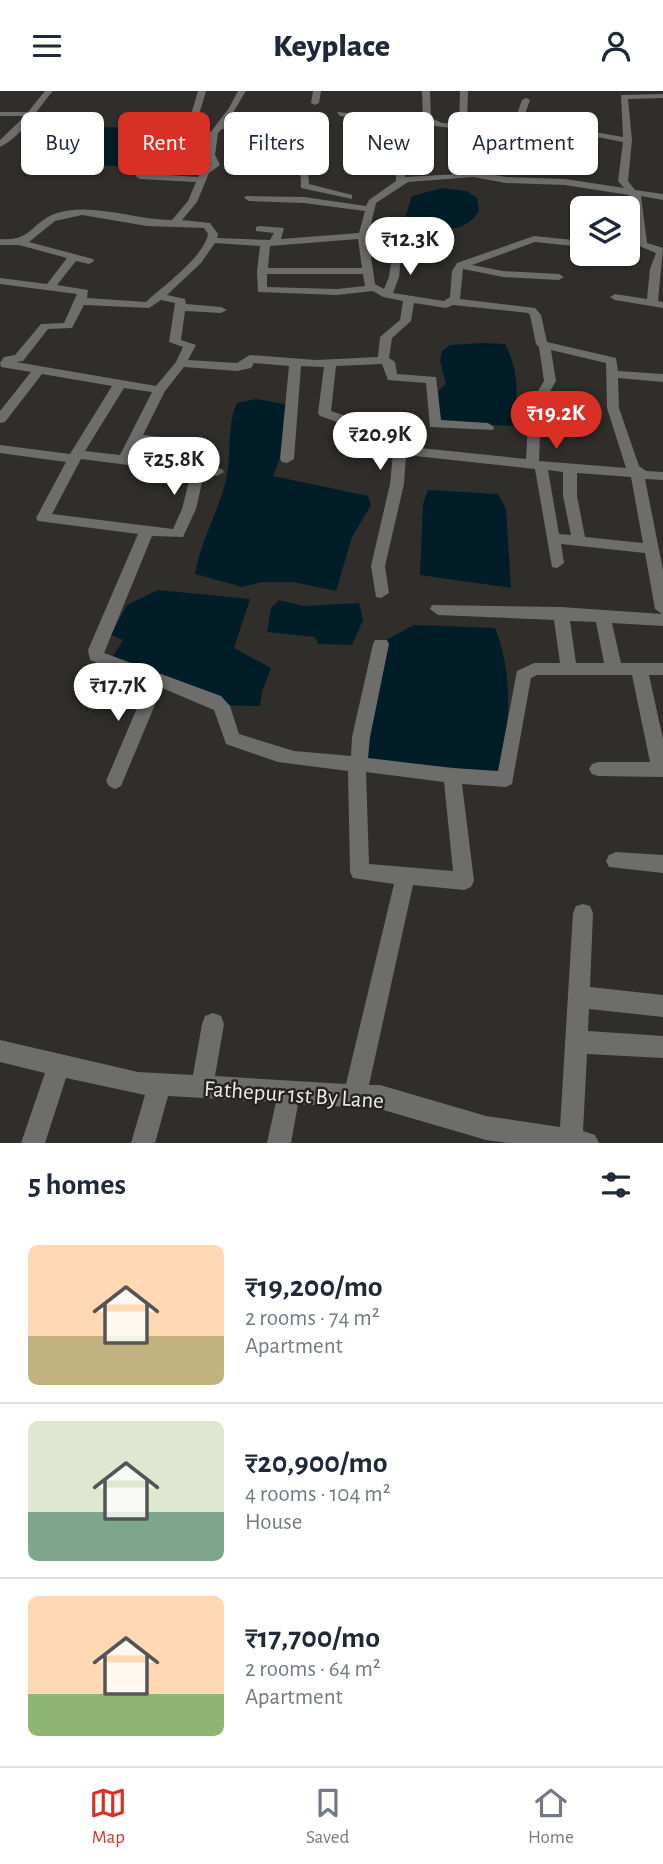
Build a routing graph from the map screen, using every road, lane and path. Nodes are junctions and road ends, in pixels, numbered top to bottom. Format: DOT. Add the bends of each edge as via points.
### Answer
graph roads {
  1 [pos="49,91"];
  2 [pos="202,91"];
  3 [pos="242,91"];
  4 [pos="317,91"];
  5 [pos="426,91"];
  6 [pos="463,91"];
  7 [pos="663,96"];
  8 [pos="526,100"];
  9 [pos="315,103"];
  10 [pos="33,112"];
  11 [pos="196,112"];
  12 [pos="425,112"];
  13 [pos="463,112"];
  14 [pos="521,112"];
  15 [pos="0,114"];
  16 [pos="21,114"];
  17 [pos="340,114"];
  18 [pos="343,114"];
  19 [pos="21,124"];
  20 [pos="218,126"];
  21 [pos="224,126"];
  22 [pos="598,135"];
  23 [pos="628,140"];
  24 [pos="0,144"];
  25 [pos="303,175"];
  26 [pos="401,175"];
  27 [pos="476,175"];
  28 [pos="141,176"];
  29 [pos="202,180"];
  30 [pos="401,181"];
  31 [pos="632,193"];
  32 [pos="663,197"];
  33 [pos="249,198"];
  34 [pos="371,206"];
  35 [pos="178,223"];
  36 [pos="259,229"];
  37 [pos="363,236"];
  38 [pos="212,240"];
  39 [pos="0,242"];
  40 [pos="22,243"];
  41 [pos="570,243"];
  42 [pos="270,244"];
  43 [pos="642,245"];
  44 [pos="398,249"];
  45 [pos="662,252"];
  46 [pos="73,258"];
  47 [pos="89,261"];
  48 [pos="461,265"];
  49 [pos="262,271"];
  50 [pos="309,271"];
  51 [pos="367,271"];
  52 [pos="559,277"];
  53 [pos="0,281"];
  54 [pos="372,288"];
  55 [pos="48,289"];
  56 [pos="303,291"];
  57 [pos="387,295"];
  58 [pos="158,296"];
  59 [pos="218,296"];
  60 [pos="615,297"];
  61 [pos="409,299"];
  62 [pos="79,301"];
  63 [pos="453,302"];
  64 [pos="657,304"];
  65 [pos="180,307"];
  66 [pos="545,346"];
  67 [pos="383,360"];
  68 [pos="296,362"];
  69 [pos="181,363"];
  70 [pos="330,363"];
  71 [pos="3,364"];
  72 [pos="39,369"];
  73 [pos="614,375"];
  74 [pos="663,379"];
  75 [pos="119,385"];
  76 [pos="159,390"];
  77 [pos="0,419"];
  78 [pos="488,427"];
  79 [pos="136,438"];
  80 [pos="0,449"];
  81 [pos="400,451"];
  82 [pos="76,456"];
  83 [pos="125,459"];
  84 [pos="287,459"];
  85 [pos="537,467"];
  86 [pos="198,469"];
  87 [pos="570,470"];
  88 [pos="217,472"];
  89 [pos="637,473"];
  90 [pos="663,475"];
  91 [pos="147,531"];
  92 [pos="552,538"];
  93 [pos="579,541"];
  94 [pos="653,549"];
  95 [pos="557,563"];
  96 [pos="381,593"];
  97 [pos="439,609"];
  98 [pos="663,609"];
  99 [pos="561,613"];
  100 [pos="602,616"];
  101 [pos="663,620"];
  102 [pos="381,644"];
  103 [pos="569,669"];
  104 [pos="614,669"];
  105 [pos="639,669"];
  106 [pos="663,669"];
  107 [pos="157,680"];
  108 [pos="359,764"];
  109 [pos="598,769"];
  110 [pos="662,770"];
  111 [pos="452,776"];
  112 [pos="115,781"];
  113 [pos="616,861"];
  114 [pos="663,864"];
  115 [pos="406,875"];
  116 [pos="583,912"];
  117 [pos="580,997"];
  118 [pos="663,1006"];
  119 [pos="213,1024"];
  120 [pos="578,1042"];
  121 [pos="663,1047"];
  122 [pos="0,1051"];
  123 [pos="59,1064"];
  124 [pos="160,1084"];
  125 [pos="202,1087"];
  126 [pos="289,1093"];
  127 [pos="355,1096"];
  128 [pos="504,1137"];
  129 [pos="579,1142"];
  130 [pos="33,1143"];
  131 [pos="143,1143"];
  132 [pos="279,1143"];
  1 -- 10 [label="street"];
  2 -- 11 [label="street"];
  3 -- 20 [label="street"];
  4 -- 9 [label="street"];
  5 -- 12 [label="street"];
  6 -- 13 [label="street"];
  7 -- 23 [label="street" via="624,97"];
  8 -- 14 [label="street"];
  15 -- 16 [label="street"];
  17 -- 18 [label="street"];
  19 -- 24 [label="street"];
  20 -- 21 [label="street"];
  20 -- 29 [label="street" via="210,156 216,165"];
  22 -- 23 [label="street"];
  23 -- 31 [label="street" via="623,181"];
  25 -- 34 [label="street" via="306,188"];
  26 -- 30 [label="street"];
  27 -- 30 [label="street"];
  27 -- 31 [label="street"];
  28 -- 29 [label="street"];
  29 -- 35 [label="street"];
  30 -- 34 [label="street"];
  31 -- 32 [label="street"];
  31 -- 43 [label="street" via="637,198"];
  33 -- 34 [label="street"];
  34 -- 37 [label="street"];
  35 -- 38 [label="street" via="207,225"];
  35 -- 40 [label="street" via="65,214"];
  36 -- 42 [label="street" via="280,230"];
  37 -- 42 [label="street"];
  37 -- 51 [label="street"];
  38 -- 42 [label="street"];
  38 -- 58 [label="street" via="197,261"];
  39 -- 40 [label="street"];
  40 -- 46 [label="street"];
  41 -- 48 [label="street" via="534,239"];
  42 -- 49 [label="street"];
  43 -- 45 [label="street"];
  44 -- 57 [label="street"];
  45 -- 64 [label="street" via="655,269"];
  46 -- 47 [label="street"];
  46 -- 55 [label="street"];
  48 -- 52 [label="street" via="503,274"];
  48 -- 63 [label="street"];
  49 -- 50 [label="street"];
  49 -- 56 [label="street" via="262,290"];
  50 -- 51 [label="street"];
  50 -- 56 [label="street"];
  51 -- 54 [label="street"];
  53 -- 55 [label="street"];
  54 -- 56 [label="street"];
  54 -- 57 [label="street"];
  55 -- 62 [label="street" via="84,292"];
  57 -- 61 [label="street"];
  58 -- 62 [label="street" via="149,305"];
  58 -- 65 [label="street" via="181,302"];
  59 -- 65 [label="street" via="216,309"];
  60 -- 64 [label="street"];
  61 -- 63 [label="street"];
  61 -- 67 [label="street" via="404,321 386,337"];
  62 -- 71 [label="street" via="68,326 45,325 19,358"];
  63 -- 66 [label="street" via="531,310 539,342"];
  65 -- 69 [label="street" via="175,342 190,345"];
  66 -- 73 [label="street" via="609,359"];
  66 -- 85 [label="street" via="550,381 535,406"];
  67 -- 70 [label="street"];
  67 -- 78 [label="street" via="389,362 392,377 432,380 435,424"];
  68 -- 69 [label="street" via="250,359 247,365 237,367"];
  68 -- 70 [label="street"];
  68 -- 84 [label="street"];
  69 -- 76 [label="street"];
  70 -- 81 [label="street" via="324,413 376,431"];
  71 -- 72 [label="street"];
  72 -- 75 [label="street"];
  72 -- 77 [label="street"];
  73 -- 74 [label="street"];
  73 -- 89 [label="street" via="613,408"];
  75 -- 76 [label="street"];
  75 -- 82 [label="street"];
  76 -- 79 [label="street"];
  79 -- 83 [label="street"];
  79 -- 86 [label="street" via="204,445"];
  80 -- 82 [label="street"];
  81 -- 85 [label="street"];
  81 -- 96 [label="street" via="378,566"];
  82 -- 83 [label="street"];
  82 -- 91 [label="street" via="43,518"];
  83 -- 86 [label="street"];
  85 -- 87 [label="street"];
  85 -- 92 [label="street"];
  86 -- 88 [label="street"];
  86 -- 91 [label="street" via="178,534"];
  87 -- 89 [label="street"];
  87 -- 93 [label="street"];
  89 -- 90 [label="street"];
  89 -- 94 [label="street"];
  91 -- 107 [label="street" via="96,656"];
  92 -- 93 [label="street"];
  92 -- 95 [label="street"];
  93 -- 94 [label="street"];
  94 -- 98 [label="street"];
  97 -- 99 [label="street"];
  99 -- 100 [label="street"];
  99 -- 103 [label="street"];
  100 -- 101 [label="street"];
  100 -- 104 [label="street"];
  102 -- 108 [label="street"];
  103 -- 104 [label="street"];
  103 -- 111 [label="street" via="534,669 523,675 506,779"];
  104 -- 105 [label="street"];
  105 -- 106 [label="street"];
  105 -- 110 [label="street"];
  107 -- 108 [label="street" via="215,701 232,739 248,746 330,764"];
  107 -- 112 [label="street"];
  108 -- 111 [label="street"];
  108 -- 115 [label="street" via="360,872"];
  109 -- 110 [label="street"];
  111 -- 115 [label="street" via="464,881"];
  113 -- 114 [label="street"];
  115 -- 127 [label="street"];
  116 -- 117 [label="street"];
  117 -- 118 [label="street"];
  117 -- 120 [label="street"];
  119 -- 125 [label="street"];
  120 -- 121 [label="street"];
  120 -- 129 [label="street"];
  122 -- 123 [label="street, Fathepur 1st By Lane"];
  123 -- 124 [label="street, Fathepur 1st By Lane"];
  123 -- 130 [label="street"];
  124 -- 125 [label="street, Fathepur 1st By Lane"];
  124 -- 131 [label="street"];
  125 -- 126 [label="street, Fathepur 1st By Lane"];
  126 -- 127 [label="street, Fathepur 1st By Lane"];
  126 -- 132 [label="street"];
  127 -- 128 [label="street, Fathepur 1st By Lane" via="380,1097"];
  128 -- 129 [label="street, Fathepur 1st By Lane"];
}
